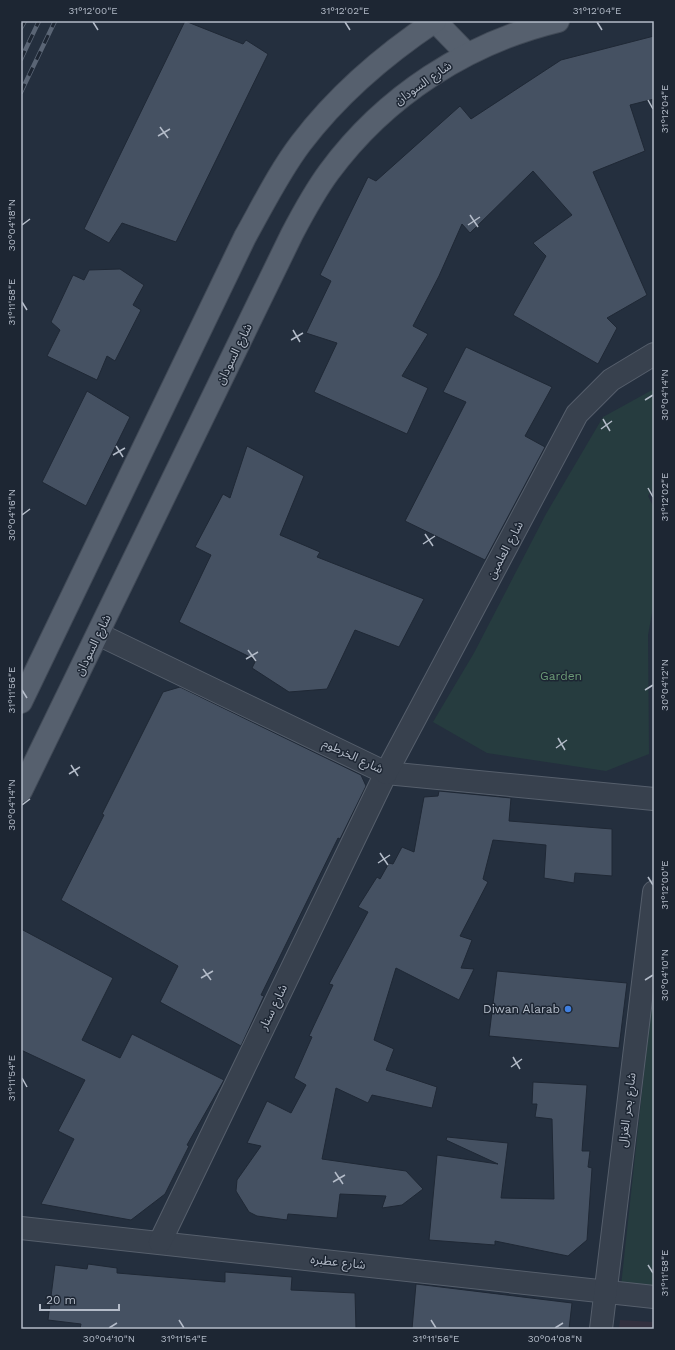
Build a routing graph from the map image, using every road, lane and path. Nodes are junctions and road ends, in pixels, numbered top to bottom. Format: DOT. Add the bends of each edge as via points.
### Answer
graph roads {
  1 [pos="435,21"];
  2 [pos="558,21"];
  3 [pos="467,54"];
  4 [pos="654,354"];
  5 [pos="98,634"];
  6 [pos="21,702"];
  7 [pos="386,773"];
  8 [pos="21,791"];
  9 [pos="654,799"];
  10 [pos="654,892"];
  11 [pos="21,1228"];
  12 [pos="160,1242"];
  13 [pos="605,1292"];
  14 [pos="654,1297"];
  15 [pos="601,1329"];
  1 -- 3 [label="main road"];
  1 -- 6 [label="main road" via="387,54 348,88 305,138 280,174 242,244"];
  2 -- 3 [label="main road, شارع السودان" via="536,26"];
  3 -- 5 [label="main road, شارع السودان" via="405,94 378,117 352,143 309,202"];
  4 -- 7 [label="street, شارع العلمين" via="611,380 578,414"];
  5 -- 7 [label="street, شارع الخرطوم"];
  5 -- 8 [label="main road, شارع السودان"];
  7 -- 9 [label="street, شارع الخرطوم"];
  7 -- 12 [label="street, شارع سنار"];
  10 -- 13 [label="street, شارع بحر الغزال"];
  11 -- 12 [label="street, شارع عطبره"];
  12 -- 13 [label="street, شارع عطبره"];
  13 -- 14 [label="street, شارع عطبره"];
  13 -- 15 [label="street, شارع بحر الغزال"];
}
